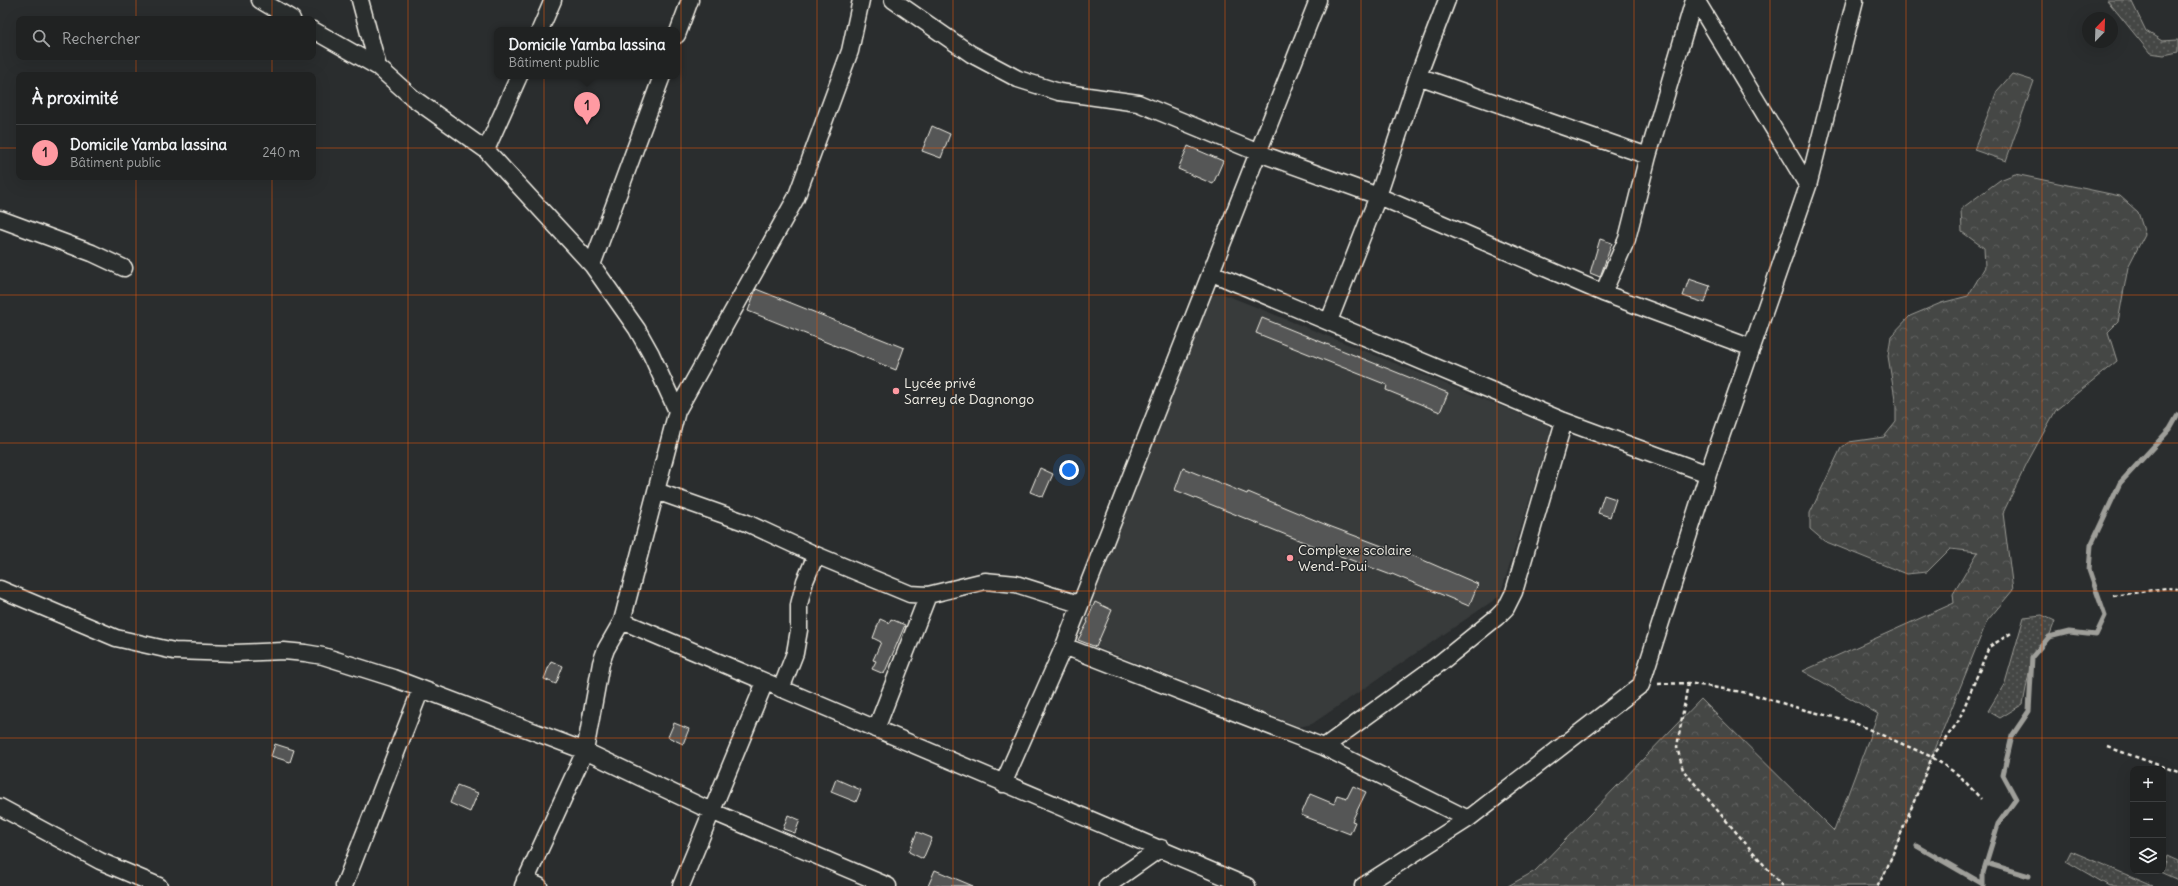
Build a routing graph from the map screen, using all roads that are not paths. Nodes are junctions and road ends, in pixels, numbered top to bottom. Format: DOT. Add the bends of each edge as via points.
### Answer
graph roads {
  1 [pos="260,0"];
  2 [pos="360,0"];
  3 [pos="553,0"];
  4 [pos="690,0"];
  5 [pos="861,0"];
  6 [pos="893,0"];
  7 [pos="1318,0"];
  8 [pos="1447,0"];
  9 [pos="1695,0"];
  10 [pos="1855,0"];
  11 [pos="287,16"];
  12 [pos="541,27"];
  13 [pos="680,27"];
  14 [pos="316,32"];
  15 [pos="378,67"];
  16 [pos="1418,76"];
  17 [pos="518,79"];
  18 [pos="661,79"];
  19 [pos="486,150"];
  20 [pos="1259,153"];
  21 [pos="1648,156"];
  22 [pos="1808,186"];
  23 [pos="1378,196"];
  24 [pos="0,218"];
  25 [pos="592,265"];
  26 [pos="124,268"];
  27 [pos="1212,273"];
  28 [pos="1603,293"];
  29 [pos="1329,321"];
  30 [pos="1752,348"];
  31 [pos="677,411"];
  32 [pos="1564,421"];
  33 [pos="1708,474"];
  34 [pos="656,491"];
  35 [pos="816,555"];
  36 [pos="0,590"];
  37 [pos="928,595"];
  38 [pos="1079,604"];
  39 [pos="622,620"];
  40 [pos="1064,646"];
  41 [pos="765,682"];
  42 [pos="422,689"];
  43 [pos="781,689"];
  44 [pos="876,729"];
  45 [pos="1324,747"];
  46 [pos="585,751"];
  47 [pos="1003,784"];
  48 [pos="0,807"];
  49 [pos="711,811"];
  50 [pos="1468,819"];
  51 [pos="1161,848"];
  52 [pos="529,884"];
  53 [pos="159,886"];
  54 [pos="344,886"];
  55 [pos="681,886"];
  56 [pos="888,886"];
  57 [pos="1106,886"];
  58 [pos="1247,886"];
  59 [pos="1363,886"];
  1 -- 11 [label="street"];
  2 -- 15 [label="street"];
  3 -- 12 [label="street"];
  4 -- 13 [label="street"];
  5 -- 31 [label="street" via="850,52 796,198"];
  6 -- 20 [label="street" via="971,54 1018,79 1059,92 1138,104"];
  7 -- 20 [label="street"];
  8 -- 16 [label="street"];
  9 -- 21 [label="street"];
  9 -- 22 [label="street"];
  10 -- 22 [label="street"];
  14 -- 15 [label="street"];
  15 -- 19 [label="street" via="413,98"];
  16 -- 21 [label="street"];
  16 -- 23 [label="street"];
  17 -- 19 [label="street"];
  18 -- 25 [label="street"];
  19 -- 25 [label="street"];
  20 -- 23 [label="street"];
  20 -- 27 [label="street"];
  21 -- 28 [label="street" via="1627,239"];
  22 -- 30 [label="street"];
  23 -- 28 [label="street"];
  23 -- 29 [label="street"];
  24 -- 26 [label="street"];
  25 -- 31 [label="street" via="637,329"];
  27 -- 29 [label="street"];
  27 -- 38 [label="street"];
  28 -- 30 [label="street"];
  29 -- 32 [label="street"];
  30 -- 33 [label="street"];
  31 -- 34 [label="street"];
  32 -- 33 [label="street"];
  32 -- 45 [label="street" via="1514,592 1506,608 1440,663"];
  33 -- 50 [label="street" via="1641,685"];
  34 -- 35 [label="street" via="747,524"];
  34 -- 39 [label="street"];
  35 -- 37 [label="street" via="910,594"];
  35 -- 43 [label="street" via="805,581 799,605 799,630 795,653"];
  36 -- 42 [label="street" via="116,638 174,651 284,651 323,656"];
  37 -- 38 [label="street" via="985,581 1016,584"];
  37 -- 44 [label="street"];
  38 -- 40 [label="street"];
  39 -- 41 [label="street"];
  39 -- 46 [label="street" via="606,648 601,663"];
  40 -- 45 [label="street"];
  40 -- 47 [label="street"];
  41 -- 43 [label="street"];
  41 -- 49 [label="street"];
  42 -- 46 [label="street"];
  42 -- 54 [label="street"];
  43 -- 44 [label="street"];
  44 -- 47 [label="street"];
  45 -- 50 [label="street"];
  46 -- 49 [label="street"];
  46 -- 52 [label="street"];
  47 -- 51 [label="street"];
  48 -- 53 [label="street" via="100,861"];
  49 -- 55 [label="street"];
  49 -- 56 [label="street"];
  50 -- 59 [label="street"];
  51 -- 57 [label="street"];
  51 -- 58 [label="street"];
}
